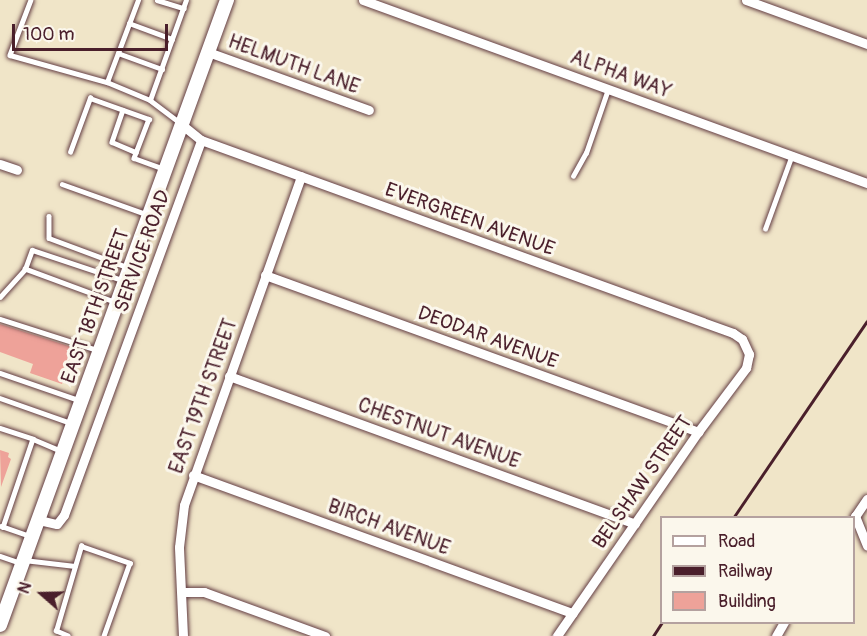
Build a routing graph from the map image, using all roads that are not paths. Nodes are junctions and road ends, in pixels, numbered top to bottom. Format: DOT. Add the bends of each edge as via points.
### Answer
graph roads {
  1 [pos="31,0"];
  2 [pos="138,0"];
  3 [pos="157,0"];
  4 [pos="186,0"];
  5 [pos="227,0"];
  6 [pos="363,0"];
  7 [pos="746,0"];
  8 [pos="184,8"];
  9 [pos="129,23"];
  10 [pos="172,39"];
  11 [pos="867,44"];
  12 [pos="208,51"];
  13 [pos="118,53"];
  14 [pos="162,69"];
  15 [pos="107,82"];
  16 [pos="608,89"];
  17 [pos="150,100"];
  18 [pos="123,110"];
  19 [pos="369,110"];
  20 [pos="181,124"];
  21 [pos="201,140"];
  22 [pos="70,152"];
  23 [pos="136,152"];
  24 [pos="792,155"];
  25 [pos="0,164"];
  26 [pos="165,169"];
  27 [pos="18,170"];
  28 [pos="301,176"];
  29 [pos="573,176"];
  30 [pos="867,183"];
  31 [pos="62,184"];
  32 [pos="148,215"];
  33 [pos="49,216"];
  34 [pos="765,229"];
  35 [pos="25,269"];
  36 [pos="127,274"];
  37 [pos="265,275"];
  38 [pos="0,297"];
  39 [pos="117,303"];
  40 [pos="0,319"];
  41 [pos="747,346"];
  42 [pos="99,351"];
  43 [pos="0,373"];
  44 [pos="229,376"];
  45 [pos="0,398"];
  46 [pos="81,401"];
  47 [pos="73,424"];
  48 [pos="0,428"];
  49 [pos="698,432"];
  50 [pos="33,439"];
  51 [pos="63,452"];
  52 [pos="193,475"];
  53 [pos="867,499"];
  54 [pos="855,516"];
  55 [pos="855,519"];
  56 [pos="39,520"];
  57 [pos="635,524"];
  58 [pos="1,526"];
  59 [pos="33,536"];
  60 [pos="867,546"];
  61 [pos="0,556"];
  62 [pos="23,562"];
  63 [pos="75,566"];
  64 [pos="183,592"];
  65 [pos="573,613"];
  66 [pos="0,625"];
  67 [pos="68,636"];
  68 [pos="104,636"];
  69 [pos="183,636"];
  70 [pos="325,636"];
  71 [pos="557,636"];
  1 -- 15 [label="lane" via="10,55"];
  2 -- 9 [label="lane"];
  3 -- 8 [label="lane"];
  4 -- 8 [label="lane"];
  5 -- 12 [label="main road, EAST 18TH STREET"];
  6 -- 16 [label="street, ALPHA WAY"];
  7 -- 11 [label="street"];
  8 -- 10 [label="lane"];
  9 -- 10 [label="lane"];
  9 -- 13 [label="lane"];
  10 -- 14 [label="lane"];
  12 -- 19 [label="street, HELMUTH LANE"];
  12 -- 20 [label="main road, EAST 18TH STREET"];
  13 -- 14 [label="lane"];
  13 -- 15 [label="lane"];
  14 -- 17 [label="lane"];
  15 -- 17 [label="lane"];
  16 -- 24 [label="street, ALPHA WAY"];
  16 -- 29 [label="lane" via="586,153"];
  17 -- 20 [label="lane"];
  18 -- 22 [label="lane" via="90,98"];
  18 -- 23 [label="lane" via="112,142"];
  18 -- 23 [label="lane" via="149,119"];
  20 -- 21 [label="street, EVERGREEN AVENUE"];
  20 -- 26 [label="main road, EAST 18TH STREET"];
  21 -- 28 [label="street, EVERGREEN AVENUE"];
  21 -- 56 [label="street, SERVICE ROAD" via="64,515 57,524"];
  23 -- 26 [label="lane" via="134,158"];
  24 -- 30 [label="street, ALPHA WAY"];
  24 -- 34 [label="lane"];
  25 -- 27 [label="street"];
  26 -- 32 [label="main road, EAST 18TH STREET"];
  28 -- 37 [label="street, EAST 19TH STREET"];
  28 -- 41 [label="street, EVERGREEN AVENUE" via="732,333"];
  31 -- 32 [label="lane"];
  32 -- 36 [label="main road, EAST 18TH STREET"];
  33 -- 36 [label="lane" via="49,238"];
  35 -- 36 [label="lane" via="32,250"];
  35 -- 38 [label="lane"];
  35 -- 39 [label="lane"];
  36 -- 39 [label="main road, EAST 18TH STREET"];
  37 -- 44 [label="street, EAST 19TH STREET"];
  37 -- 49 [label="street, DEODAR AVENUE"];
  39 -- 42 [label="main road, EAST 18TH STREET"];
  40 -- 42 [label="lane"];
  41 -- 49 [label="street, BELSHAW STREET" via="747,368"];
  42 -- 46 [label="main road, EAST 18TH STREET"];
  43 -- 46 [label="lane"];
  44 -- 52 [label="street, EAST 19TH STREET"];
  44 -- 57 [label="street, CHESTNUT AVENUE"];
  45 -- 47 [label="lane"];
  46 -- 47 [label="main road, EAST 18TH STREET"];
  47 -- 51 [label="main road, EAST 18TH STREET"];
  48 -- 50 [label="lane"];
  49 -- 57 [label="street, BELSHAW STREET"];
  50 -- 51 [label="lane"];
  50 -- 58 [label="lane"];
  51 -- 56 [label="main road, EAST 18TH STREET"];
  52 -- 64 [label="street, EAST 19TH STREET" via="180,526"];
  52 -- 65 [label="street, BIRCH AVENUE"];
  53 -- 54 [label="street"];
  55 -- 60 [label="street"];
  56 -- 59 [label="main road, EAST 18TH STREET"];
  57 -- 65 [label="street, BELSHAW STREET"];
  58 -- 59 [label="lane"];
  59 -- 62 [label="main road, EAST 18TH STREET"];
  61 -- 62 [label="lane"];
  62 -- 63 [label="lane"];
  62 -- 66 [label="main road, EAST 18TH STREET"];
  63 -- 67 [label="lane" via="56,631"];
  63 -- 68 [label="lane" via="81,546 130,563"];
  64 -- 69 [label="street, EAST 19TH STREET"];
  64 -- 70 [label="street" via="204,592"];
  65 -- 71 [label="street, BELSHAW STREET"];
}
